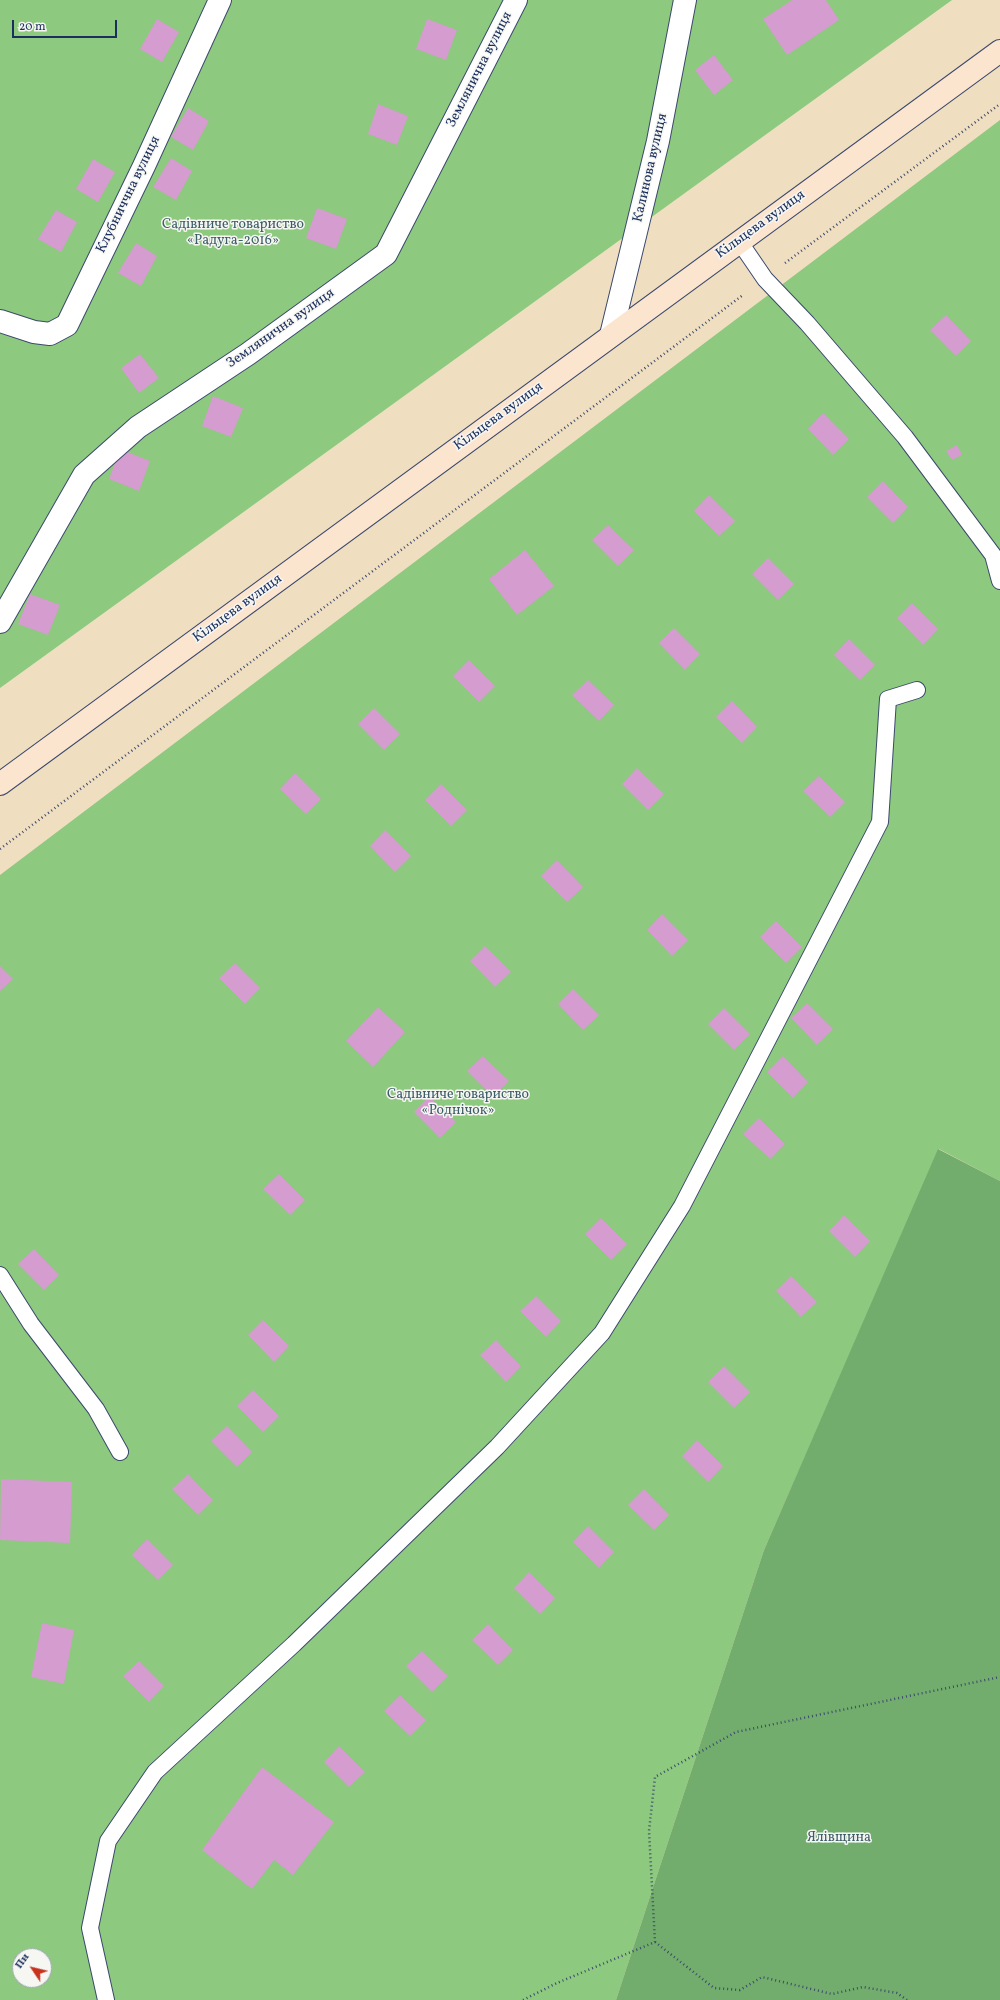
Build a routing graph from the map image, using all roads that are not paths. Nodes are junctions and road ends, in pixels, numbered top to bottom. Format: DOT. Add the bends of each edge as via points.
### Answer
graph roads {
  1 [pos="220,0"];
  2 [pos="516,0"];
  3 [pos="685,0"];
  4 [pos="1000,51"];
  5 [pos="739,240"];
  6 [pos="0,321"];
  7 [pos="611,335"];
  8 [pos="1000,581"];
  9 [pos="0,622"];
  10 [pos="918,690"];
  11 [pos="0,784"];
  12 [pos="0,1275"];
  13 [pos="120,1452"];
  14 [pos="106,2000"];
  1 -- 6 [label="street, Клубниччна вулиця" via="67,326 50,334 34,332"];
  2 -- 9 [label="street, Землянична вулиця" via="386,254 248,354 138,427 84,475"];
  3 -- 7 [label="street, Калинова вулиця" via="658,142"];
  4 -- 5 [label="main road, Кільцева вулиця"];
  5 -- 7 [label="main road, Кільцева вулиця"];
  5 -- 8 [label="lane" via="765,279 807,323 905,437 993,555"];
  7 -- 11 [label="main road, Кільцева вулиця"];
  10 -- 14 [label="lane" via="888,699 880,822 682,1206 602,1333 497,1447 294,1644 155,1772 108,1841 90,1928"];
  12 -- 13 [label="lane" via="31,1324 96,1409"];
}
